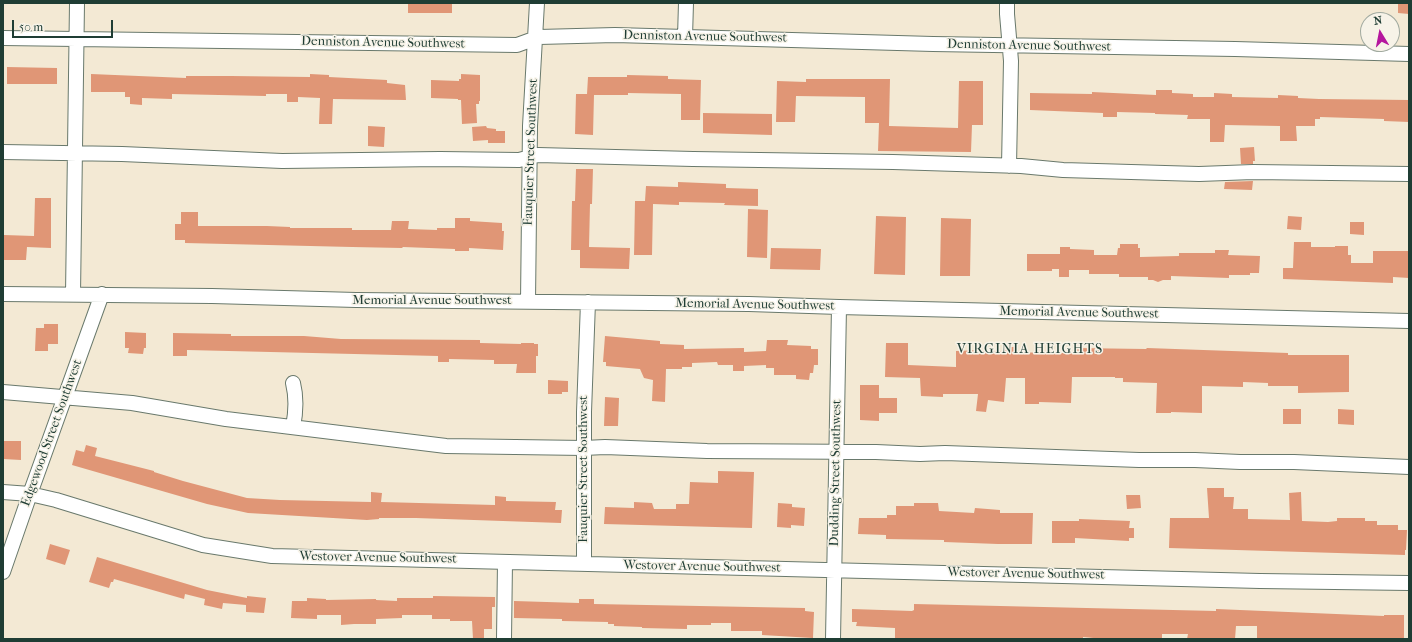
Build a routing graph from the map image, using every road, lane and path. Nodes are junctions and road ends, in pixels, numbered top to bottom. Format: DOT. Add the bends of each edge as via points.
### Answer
graph roads {
  1 [pos="77,3"];
  2 [pos="537,3"];
  3 [pos="686,3"];
  4 [pos="1007,3"];
  5 [pos="685,37"];
  6 [pos="3,38"];
  7 [pos="535,38"];
  8 [pos="76,39"];
  9 [pos="1009,45"];
  10 [pos="1409,54"];
  11 [pos="3,152"];
  12 [pos="74,154"];
  13 [pos="529,157"];
  14 [pos="1008,166"];
  15 [pos="1409,174"];
  16 [pos="3,294"];
  17 [pos="73,294"];
  18 [pos="102,294"];
  19 [pos="528,302"];
  20 [pos="588,302"];
  21 [pos="839,307"];
  22 [pos="1409,320"];
  23 [pos="294,383"];
  24 [pos="3,392"];
  25 [pos="64,398"];
  26 [pos="293,427"];
  27 [pos="584,448"];
  28 [pos="837,452"];
  29 [pos="1409,466"];
  30 [pos="3,492"];
  31 [pos="30,494"];
  32 [pos="505,562"];
  33 [pos="584,564"];
  34 [pos="834,570"];
  35 [pos="3,572"];
  36 [pos="1409,583"];
  37 [pos="504,639"];
  38 [pos="833,639"];
  1 -- 8 [label="street"];
  2 -- 7 [label="street, Fauquier Street Southwest"];
  3 -- 5 [label="street"];
  4 -- 9 [label="street"];
  5 -- 7 [label="street, Denniston Avenue Southwest" via="615,35"];
  5 -- 9 [label="street, Denniston Avenue Southwest"];
  6 -- 8 [label="street, Denniston Avenue Southwest"];
  7 -- 8 [label="street, Denniston Avenue Southwest" via="517,45"];
  7 -- 13 [label="street, Fauquier Street Southwest"];
  8 -- 12 [label="street"];
  9 -- 10 [label="street, Denniston Avenue Southwest"];
  9 -- 14 [label="street" via="1011,61"];
  11 -- 12 [label="street"];
  12 -- 13 [label="street" via="282,161 520,160"];
  12 -- 17 [label="street"];
  13 -- 14 [label="street" via="538,155"];
  13 -- 19 [label="street, Fauquier Street Southwest"];
  14 -- 15 [label="street" via="1199,174"];
  16 -- 17 [label="street"];
  17 -- 18 [label="street, Memorial Avenue Southwest"];
  18 -- 19 [label="street, Memorial Avenue Southwest"];
  18 -- 25 [label="street, Edgewood Street Southwest"];
  19 -- 20 [label="street, Memorial Avenue Southwest"];
  20 -- 21 [label="street, Memorial Avenue Southwest"];
  20 -- 27 [label="street, Fauquier Street Southwest"];
  21 -- 22 [label="street, Memorial Avenue Southwest"];
  21 -- 28 [label="street, Dudding Street Southwest"];
  23 -- 26 [label="street" via="296,411"];
  24 -- 25 [label="street"];
  25 -- 26 [label="street" via="132,403 218,418"];
  25 -- 31 [label="street, Edgewood Street Southwest"];
  26 -- 27 [label="street" via="446,446"];
  27 -- 28 [label="street"];
  27 -- 33 [label="street, Fauquier Street Southwest"];
  28 -- 29 [label="street"];
  28 -- 34 [label="street, Dudding Street Southwest"];
  30 -- 31 [label="street, Westover Avenue Southwest"];
  31 -- 32 [label="street, Westover Avenue Southwest" via="204,545 272,556"];
  31 -- 35 [label="street, Edgewood Street Southwest"];
  32 -- 33 [label="street, Westover Avenue Southwest"];
  32 -- 37 [label="street"];
  33 -- 34 [label="street, Westover Avenue Southwest"];
  34 -- 36 [label="street, Westover Avenue Southwest"];
  34 -- 38 [label="street, Dudding Street Southwest"];
}
